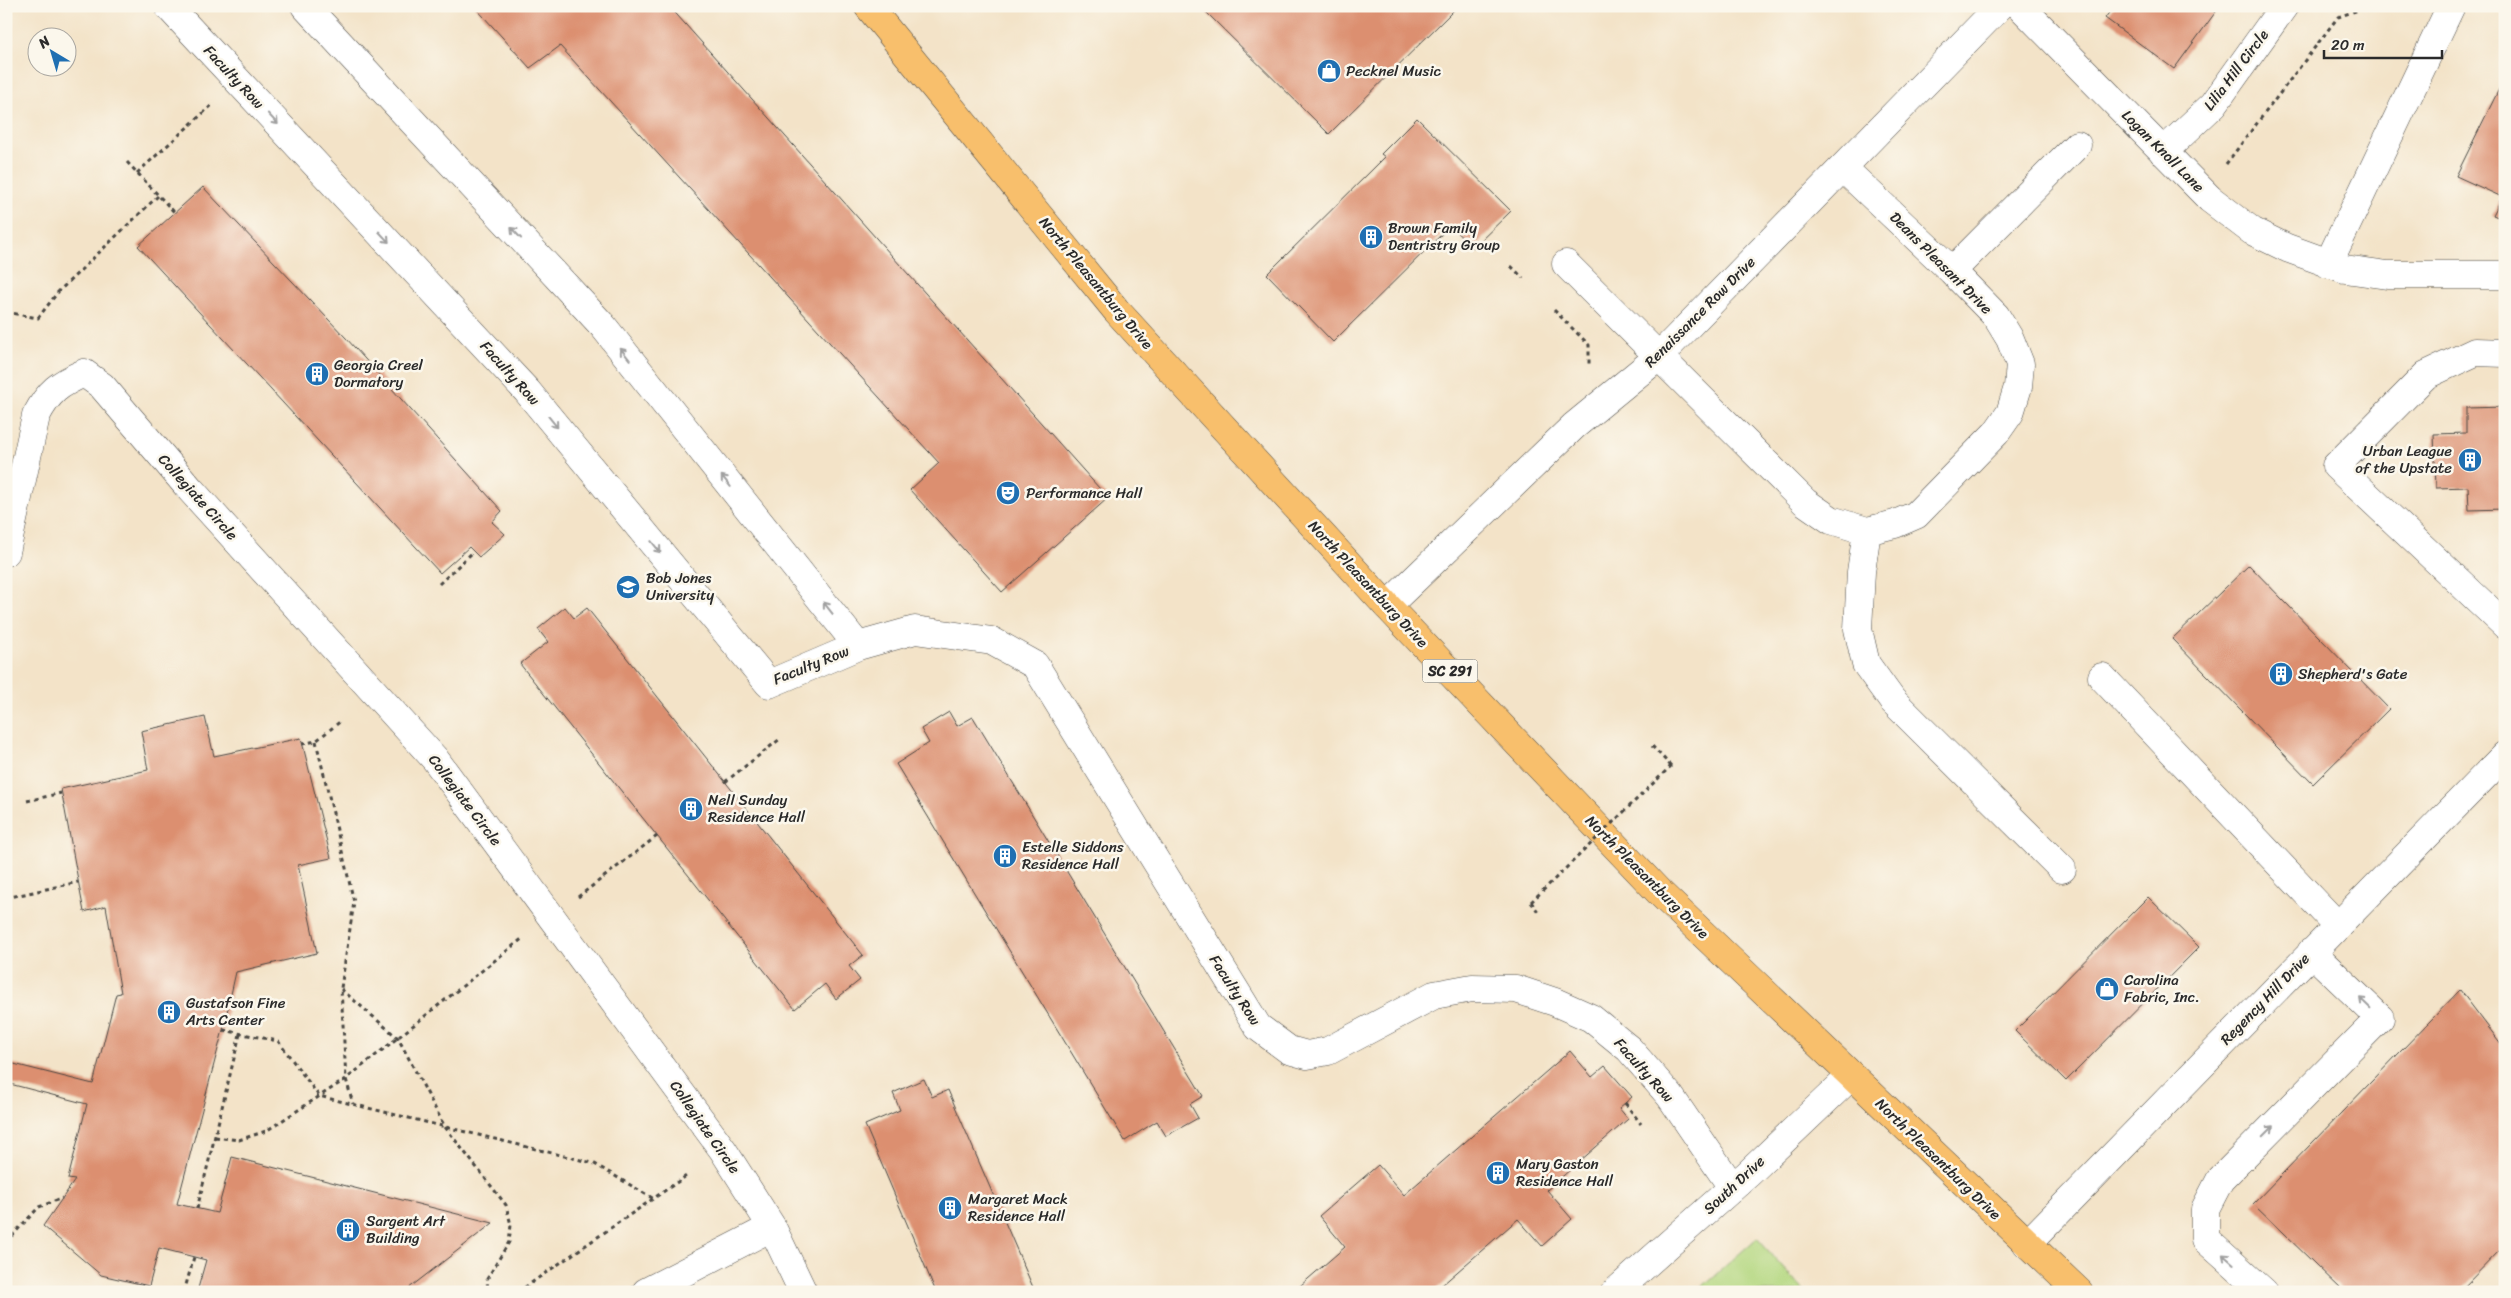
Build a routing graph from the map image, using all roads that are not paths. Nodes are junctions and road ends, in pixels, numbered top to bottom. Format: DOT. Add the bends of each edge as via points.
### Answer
graph roads {
  1 [pos="168,6"];
  2 [pos="305,6"];
  3 [pos="868,6"];
  4 [pos="2000,6"];
  5 [pos="2020,6"];
  6 [pos="2284,6"];
  7 [pos="2451,6"];
  8 [pos="2076,145"];
  9 [pos="2163,152"];
  10 [pos="1844,168"];
  11 [pos="1566,264"];
  12 [pos="2328,264"];
  13 [pos="1952,271"];
  14 [pos="2505,275"];
  15 [pos="2505,354"];
  16 [pos="1657,358"];
  17 [pos="1867,531"];
  18 [pos="6,552"];
  19 [pos="1387,606"];
  20 [pos="2504,622"];
  21 [pos="858,646"];
  22 [pos="2102,677"];
  23 [pos="2505,755"];
  24 [pos="2062,869"];
  25 [pos="2338,926"];
  26 [pos="2311,952"];
  27 [pos="1851,1076"];
  28 [pos="1732,1187"];
  29 [pos="772,1227"];
  30 [pos="2027,1244"];
  31 [pos="646,1292"];
  32 [pos="803,1292"];
  33 [pos="1615,1292"];
  34 [pos="2079,1292"];
  35 [pos="2264,1292"];
  1 -- 21 [label="street, Faculty Row, one-way" via="527,391 769,684"];
  21 -- 2 [label="street, Faculty Row, one-way" via="603,326"];
  3 -- 19 [label="main road, North Pleasantburg Drive / SC 291" via="1116,310"];
  4 -- 10 [label="street, Renaissance Row Drive"];
  5 -- 9 [label="street, Logan Knoll Lane"];
  6 -- 9 [label="street, Lilia Hill Circle" via="2214,104"];
  7 -- 12 [label="street"];
  8 -- 13 [label="street"];
  9 -- 12 [label="street, Logan Knoll Lane" via="2210,199 2252,230"];
  10 -- 13 [label="street, Deans Pleasant Drive"];
  10 -- 16 [label="street, Renaissance Row Drive"];
  11 -- 16 [label="street"];
  12 -- 14 [label="street, Logan Knoll Lane" via="2388,275"];
  13 -- 17 [label="street, Deans Pleasant Drive" via="1996,316 2010,339 2020,364 2018,387 2010,413 1996,433 1916,515"];
  15 -- 20 [label="street" via="2475,352 2426,375 2336,466"];
  16 -- 17 [label="street" via="1805,502 1831,520"];
  16 -- 19 [label="street, Renaissance Row Drive" via="1574,426"];
  17 -- 24 [label="street" via="1858,628 1866,664 1892,700"];
  18 -- 29 [label="street, Collegiate Circle" via="36,416 46,397 62,382 84,373 102,386 190,489 435,759 723,1150"];
  19 -- 27 [label="main road, North Pleasantburg Drive / SC 291" via="1659,892"];
  21 -- 28 [label="street, Faculty Row" via="915,630 992,641 1035,666 1258,1027 1289,1050 1307,1055 1328,1051 1434,995 1472,988 1516,989 1591,1018 1629,1049 1670,1096"];
  22 -- 25 [label="street"];
  23 -- 25 [label="street, Regency Hill Drive"];
  25 -- 26 [label="street, Regency Hill Drive"];
  26 -- 30 [label="street, Regency Hill Drive"];
  35 -- 26 [label="street, one-way" via="2205,1239 2205,1209 2220,1180 2380,1018"];
  27 -- 28 [label="street, South Drive"];
  27 -- 30 [label="main road, North Pleasantburg Drive / SC 291"];
  28 -- 33 [label="street, South Drive"];
  29 -- 31 [label="street"];
  29 -- 32 [label="street, Collegiate Circle"];
  30 -- 34 [label="main road, North Pleasantburg Drive / SC 291"];
}
